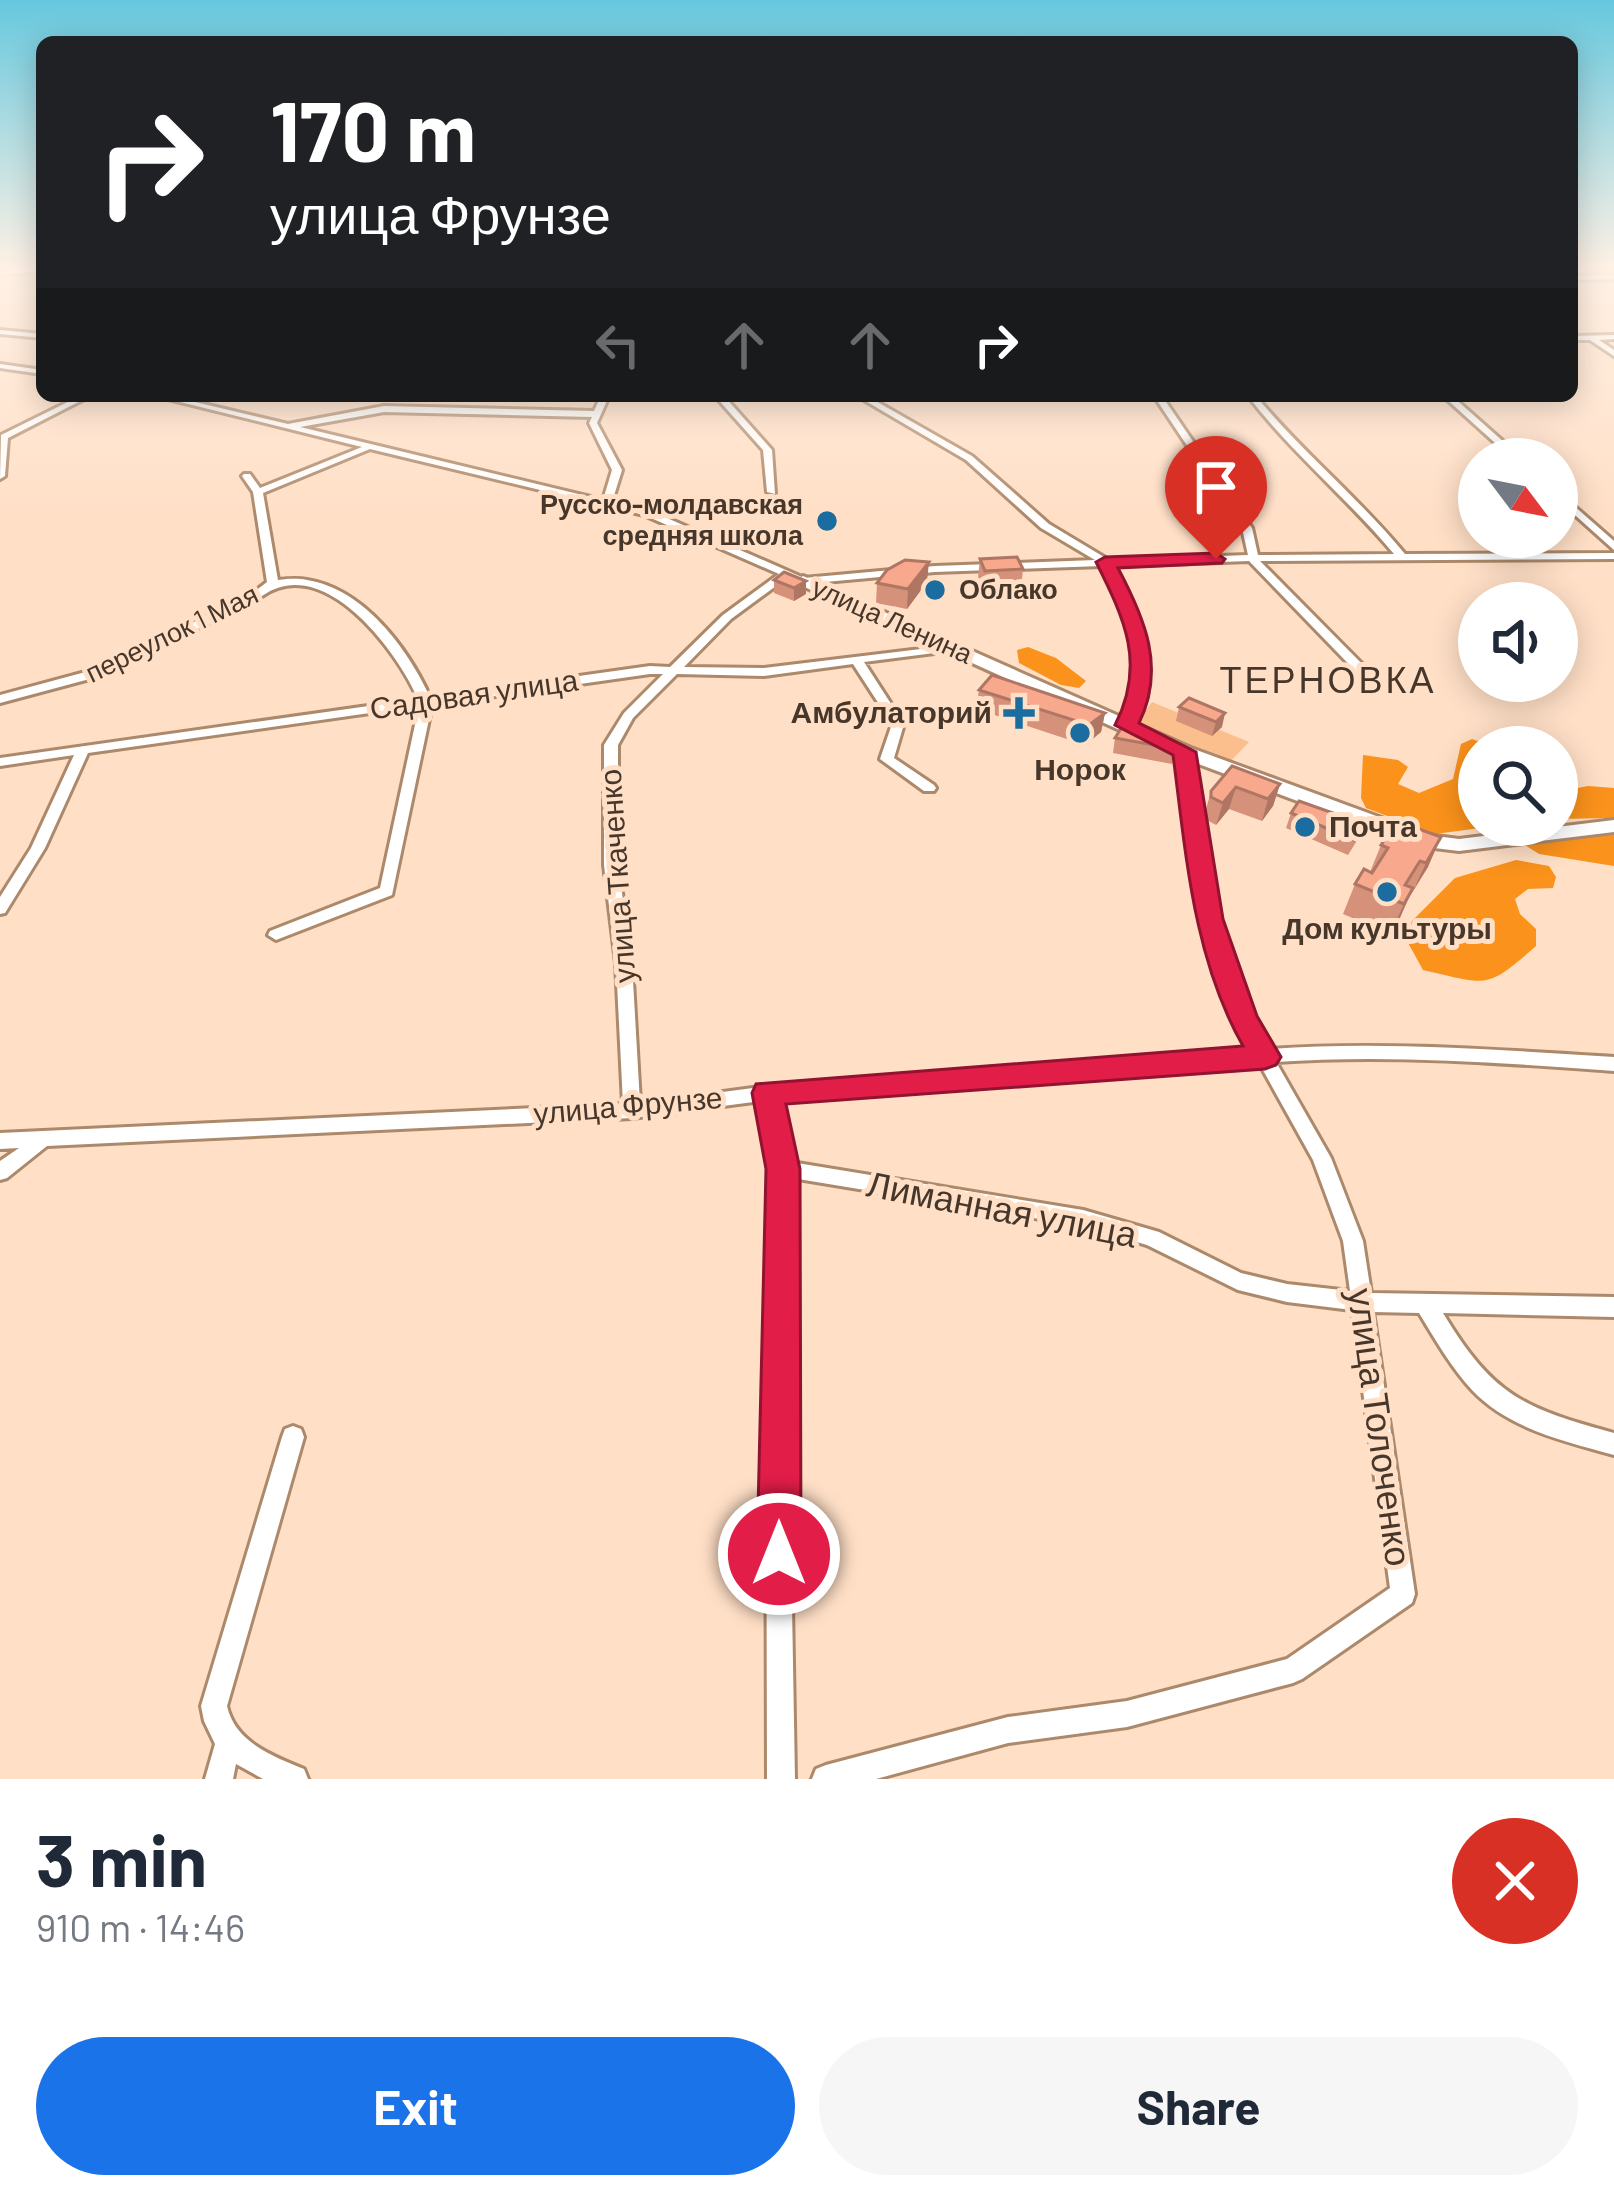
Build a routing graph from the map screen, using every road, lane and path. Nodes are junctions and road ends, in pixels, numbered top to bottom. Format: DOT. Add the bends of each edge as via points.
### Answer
graph roads {
  1 [pos="0,367"];
  2 [pos="36,371"];
  3 [pos="74,402"];
  4 [pos="185,402"];
  5 [pos="404,402"];
  6 [pos="601,402"];
  7 [pos="724,402"];
  8 [pos="871,402"];
  9 [pos="1162,402"];
  10 [pos="1256,402"];
  11 [pos="1455,402"];
  12 [pos="398,408"];
  13 [pos="594,414"];
  14 [pos="287,427"];
  15 [pos="1495,438"];
  16 [pos="366,448"];
  17 [pos="0,476"];
  18 [pos="247,476"];
  19 [pos="258,492"];
  20 [pos="772,492"];
  21 [pos="607,503"];
  22 [pos="1578,515"];
  23 [pos="1614,551"];
  24 [pos="1400,555"];
  25 [pos="1252,558"];
  26 [pos="1105,562"];
  27 [pos="794,577"];
  28 [pos="273,583"];
  29 [pos="950,647"];
  30 [pos="857,660"];
  31 [pos="679,670"];
  32 [pos="1372,681"];
  33 [pos="0,699"];
  34 [pos="426,703"];
  35 [pos="1126,725"];
  36 [pos="83,751"];
  37 [pos="1184,752"];
  38 [pos="0,762"];
  39 [pos="929,788"];
  40 [pos="1614,826"];
  41 [pos="0,909"];
  42 [pos="276,935"];
  43 [pos="1265,1057"];
  44 [pos="1614,1064"];
  45 [pos="768,1093"];
  46 [pos="632,1111"];
  47 [pos="0,1141"];
  48 [pos="40,1142"];
  49 [pos="783,1169"];
  50 [pos="0,1172"];
  51 [pos="1363,1303"];
  52 [pos="1425,1303"];
  53 [pos="1614,1306"];
  54 [pos="293,1437"];
  55 [pos="1614,1444"];
  56 [pos="229,1742"];
  57 [pos="219,1779"];
  58 [pos="294,1779"];
  59 [pos="781,1779"];
  60 [pos="826,1779"];
  1 -- 2 [label="street"];
  3 -- 17 [label="street" via="4,436"];
  4 -- 14 [label="street, улица Ленина"];
  5 -- 12 [label="street"];
  6 -- 13 [label="street"];
  7 -- 20 [label="street" via="767,450"];
  8 -- 26 [label="street" via="969,458 1045,526"];
  9 -- 25 [label="street" via="1247,528"];
  10 -- 24 [label="street"];
  11 -- 15 [label="street"];
  12 -- 13 [label="street"];
  12 -- 14 [label="street"];
  13 -- 21 [label="street" via="617,470"];
  14 -- 16 [label="street, улица Ленина"];
  16 -- 19 [label="street"];
  16 -- 21 [label="street, улица Ленина"];
  18 -- 19 [label="street"];
  19 -- 28 [label="street, переулок 1 Мая"];
  21 -- 27 [label="street, улица Ленина"];
  22 -- 23 [label="street"];
  23 -- 24 [label="street"];
  24 -- 25 [label="street"];
  25 -- 26 [label="street"];
  25 -- 32 [label="street"];
  26 -- 27 [label="street"];
  26 -- 35 [label="street" via="1144,662 1140,698"];
  27 -- 29 [label="street, улица Ленина"];
  27 -- 31 [label="street, улица Ткаченко" via="727,617"];
  28 -- 33 [label="street, переулок 1 Мая" via="108,670"];
  28 -- 34 [label="street, переулок 1 Мая" via="306,582 330,592 384,634"];
  29 -- 30 [label="street, Садовая улица"];
  29 -- 35 [label="street, улица Ленина"];
  30 -- 31 [label="street, Садовая улица" via="764,672"];
  30 -- 39 [label="street" via="898,724 887,759"];
  31 -- 34 [label="street, Садовая улица"];
  31 -- 46 [label="street, улица Ткаченко" via="628,716 611,745 611,865"];
  34 -- 36 [label="street, Садовая улица"];
  34 -- 42 [label="street" via="387,891"];
  35 -- 37 [label="street, улица Ленина"];
  36 -- 38 [label="street, Садовая улица"];
  36 -- 41 [label="street"];
  37 -- 40 [label="street, улица Ленина" via="1437,844"];
  37 -- 43 [label="street, улица Толоченко" via="1209,919 1242,1018"];
  43 -- 44 [label="street, улица Фрунзе" via="1459,1054"];
  43 -- 45 [label="street, улица Фрунзе"];
  43 -- 51 [label="street, улица Толоченко" via="1322,1158 1353,1241"];
  45 -- 46 [label="street, улица Фрунзе"];
  45 -- 49 [label="street"];
  46 -- 48 [label="street, улица Фрунзе"];
  47 -- 48 [label="street, улица Фрунзе"];
  48 -- 50 [label="street"];
  49 -- 51 [label="street, Лиманная улица" via="1083,1218 1152,1238 1238,1280"];
  49 -- 59 [label="street"];
  51 -- 52 [label="street, Лиманная улица"];
  51 -- 60 [label="street, улица Толоченко" via="1403,1594 1293,1670 1127,1714 1008,1730"];
  52 -- 53 [label="street, Лиманная улица"];
  52 -- 55 [label="street" via="1473,1380 1495,1398 1522,1416"];
  54 -- 56 [label="street" via="214,1706"];
  56 -- 57 [label="street"];
  56 -- 58 [label="street"];
}
